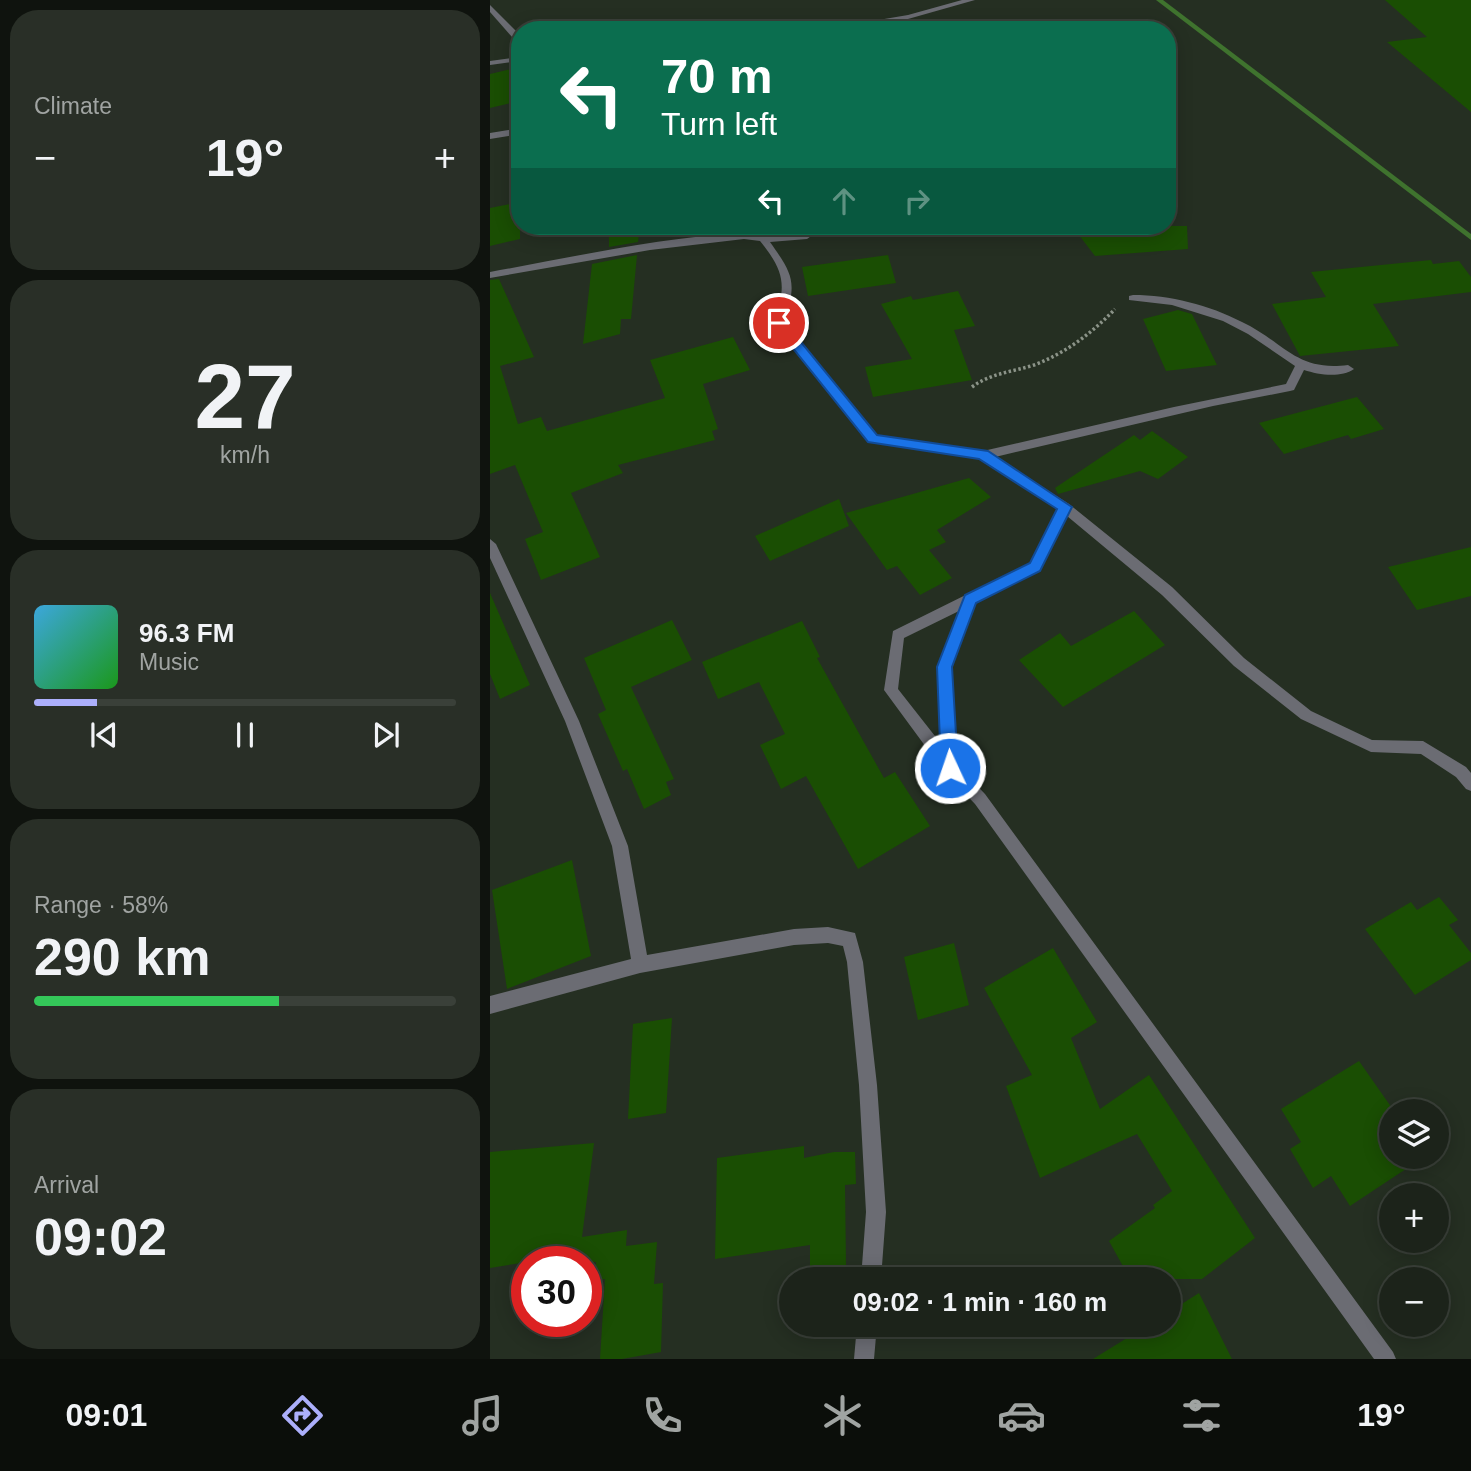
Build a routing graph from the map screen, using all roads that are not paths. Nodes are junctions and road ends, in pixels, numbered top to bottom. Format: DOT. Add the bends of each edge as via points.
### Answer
graph roads {
  1 [pos="971,0"];
  2 [pos="490,8"];
  3 [pos="882,21"];
  4 [pos="511,31"];
  5 [pos="511,60"];
  6 [pos="490,63"];
  7 [pos="511,132"];
  8 [pos="490,136"];
  9 [pos="807,235"];
  10 [pos="763,239"];
  11 [pos="490,275"];
  12 [pos="1133,298"];
  13 [pos="1301,366"];
  14 [pos="1348,369"];
  15 [pos="983,455"];
  16 [pos="1065,507"];
  17 [pos="490,544"];
  18 [pos="970,599"];
  19 [pos="950,768"];
  20 [pos="1471,784"];
  21 [pos="639,965"];
  22 [pos="490,1005"];
  23 [pos="872,1267"];
  24 [pos="866,1337"];
  25 [pos="864,1359"];
  26 [pos="1386,1359"];
  1 -- 3 [label="street"];
  2 -- 4 [label="street"];
  5 -- 6 [label="street"];
  7 -- 8 [label="street"];
  9 -- 10 [label="street"];
  10 -- 11 [label="street" via="744,236 650,247"];
  10 -- 15 [label="street" via="789,280 779,323 873,439"];
  12 -- 13 [label="street" via="1153,297 1238,324"];
  13 -- 14 [label="street" via="1329,374"];
  13 -- 15 [label="street" via="1290,387 1205,402"];
  15 -- 16 [label="street"];
  16 -- 18 [label="street" via="1035,567"];
  16 -- 20 [label="street" via="1167,591 1239,662 1306,715 1371,746 1423,748 1461,772"];
  17 -- 21 [label="street" via="572,721 620,846"];
  18 -- 19 [label="street" via="944,667"];
  18 -- 19 [label="street" via="898,635 891,691"];
  19 -- 26 [label="street" via="980,799"];
  21 -- 22 [label="street"];
  21 -- 23 [label="street" via="794,937 849,939 868,1084 876,1212"];
  24 -- 25 [label="street"];
}
